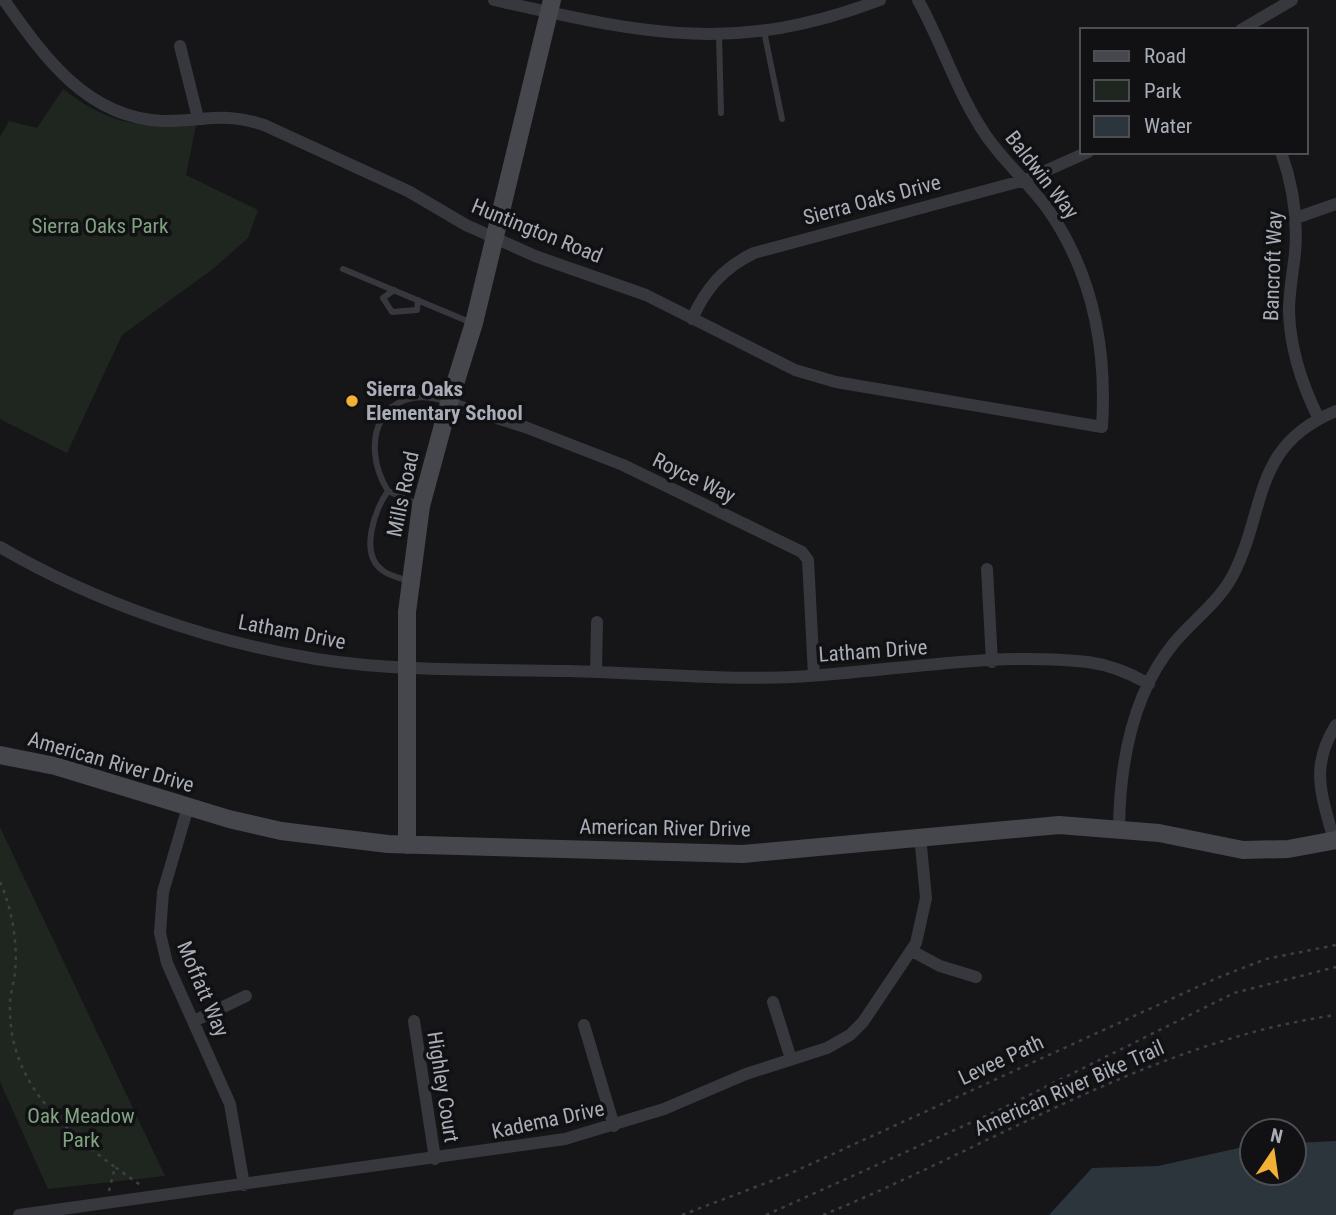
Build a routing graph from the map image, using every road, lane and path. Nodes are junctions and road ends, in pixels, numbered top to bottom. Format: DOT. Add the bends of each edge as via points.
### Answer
graph roads {
  1 [pos="4,0"];
  2 [pos="494,0"];
  3 [pos="880,0"];
  4 [pos="918,0"];
  5 [pos="1292,0"];
  6 [pos="551,6"];
  7 [pos="1244,28"];
  8 [pos="764,31"];
  9 [pos="719,35"];
  10 [pos="180,46"];
  11 [pos="722,113"];
  12 [pos="198,118"];
  13 [pos="782,118"];
  14 [pos="1084,154"];
  15 [pos="1283,154"];
  16 [pos="1025,180"];
  17 [pos="1336,204"];
  18 [pos="1296,218"];
  19 [pos="495,238"];
  20 [pos="343,269"];
  21 [pos="394,290"];
  22 [pos="418,300"];
  23 [pos="692,319"];
  24 [pos="474,323"];
  25 [pos="449,403"];
  26 [pos="1336,411"];
  27 [pos="1319,419"];
  28 [pos="1102,427"];
  29 [pos="388,491"];
  30 [pos="421,506"];
  31 [pos="0,547"];
  32 [pos="987,569"];
  33 [pos="409,581"];
  34 [pos="597,622"];
  35 [pos="992,662"];
  36 [pos="407,666"];
  37 [pos="596,672"];
  38 [pos="814,675"];
  39 [pos="1149,684"];
  40 [pos="1336,725"];
  41 [pos="0,755"];
  42 [pos="188,807"];
  43 [pos="1119,827"];
  44 [pos="920,836"];
  45 [pos="1335,840"];
  46 [pos="407,845"];
  47 [pos="0,882"];
  48 [pos="1336,945"];
  49 [pos="912,951"];
  50 [pos="1336,967"];
  51 [pos="976,977"];
  52 [pos="246,996"];
  53 [pos="773,1002"];
  54 [pos="1336,1015"];
  55 [pos="194,1021"];
  56 [pos="414,1021"];
  57 [pos="584,1025"];
  58 [pos="791,1059"];
  59 [pos="614,1126"];
  60 [pos="435,1159"];
  61 [pos="115,1167"];
  62 [pos="244,1185"];
  63 [pos="155,1198"];
  64 [pos="105,1204"];
  65 [pos="19,1215"];
  66 [pos="682,1215"];
  67 [pos="766,1215"];
  68 [pos="823,1215"];
  1 -- 12 [label="street, Huntington Road" via="63,76 95,101 143,119"];
  2 -- 6 [label="street"];
  3 -- 8 [label="street" via="814,22"];
  4 -- 16 [label="street, Baldwin Way" via="974,116"];
  5 -- 7 [label="street"];
  6 -- 9 [label="street" via="656,33"];
  6 -- 19 [label="street, Mills Road"];
  8 -- 9 [label="street"];
  8 -- 13 [label="lane"];
  9 -- 11 [label="lane"];
  10 -- 12 [label="street"];
  12 -- 19 [label="street, Huntington Road" via="236,117 264,125 408,191"];
  14 -- 16 [label="street, Sierra Oaks Drive"];
  15 -- 18 [label="street, Bancroft Way"];
  16 -- 23 [label="street, Sierra Oaks Drive" via="754,253 716,279"];
  16 -- 28 [label="street, Baldwin Way" via="1065,236 1090,297 1103,361"];
  17 -- 18 [label="street"];
  18 -- 27 [label="street, Bancroft Way" via="1291,334 1301,379"];
  19 -- 23 [label="street, Huntington Road" via="626,287"];
  19 -- 24 [label="street, Mills Road"];
  20 -- 21 [label="lane"];
  21 -- 22 [label="lane"];
  21 -- 22 [label="lane" via="383,298 392,312 417,310"];
  22 -- 24 [label="lane"];
  23 -- 28 [label="street, Huntington Road" via="765,358 816,377"];
  24 -- 25 [label="street, Mills Road"];
  25 -- 29 [label="lane" via="412,397 393,406 379,422 373,454"];
  25 -- 30 [label="street, Mills Road"];
  25 -- 38 [label="street, Royce Way" via="623,465 805,554"];
  26 -- 27 [label="street"];
  27 -- 39 [label="street" via="1277,458 1262,483 1233,576 1219,598 1175,642"];
  29 -- 30 [label="lane"];
  29 -- 33 [label="lane" via="374,517 373,554 383,571"];
  30 -- 33 [label="street, Mills Road"];
  31 -- 36 [label="street, Latham Drive" via="86,590 225,639 317,659"];
  32 -- 35 [label="street"];
  33 -- 36 [label="street, Mills Road"];
  34 -- 37 [label="street"];
  35 -- 38 [label="street, Latham Drive"];
  35 -- 39 [label="street, Latham Drive" via="1089,662"];
  36 -- 37 [label="street, Latham Drive"];
  36 -- 46 [label="street, Mills Road"];
  37 -- 38 [label="street, Latham Drive"];
  39 -- 43 [label="street" via="1123,763"];
  40 -- 45 [label="street" via="1323,748 1319,775"];
  41 -- 42 [label="street, American River Drive"];
  42 -- 46 [label="street, American River Drive" via="281,831"];
  42 -- 55 [label="street, Moffatt Way" via="163,892 160,933 167,963"];
  43 -- 44 [label="street, American River Drive" via="1019,826"];
  43 -- 45 [label="street, American River Drive" via="1242,850 1288,849"];
  44 -- 46 [label="street, American River Drive" via="743,854"];
  44 -- 49 [label="street, Kadema Drive" via="926,898"];
  47 -- 61 [label="path" via="12,924 16,970 9,1007 13,1048 31,1088 61,1125"];
  48 -- 66 [label="path, Levee Path" via="1266,959 1217,978 787,1175"];
  49 -- 51 [label="street"];
  49 -- 58 [label="street, Kadema Drive" via="850,1035"];
  50 -- 67 [label="path" via="1234,993 999,1110"];
  52 -- 55 [label="street"];
  53 -- 58 [label="street"];
  54 -- 68 [label="path, American River Bike Trail" via="1266,1028 1158,1063"];
  55 -- 62 [label="street, Moffatt Way" via="230,1104"];
  56 -- 60 [label="street, Highley Court"];
  57 -- 59 [label="street"];
  58 -- 59 [label="street, Kadema Drive"];
  59 -- 60 [label="street, Kadema Drive" via="527,1147"];
  60 -- 62 [label="street, Kadema Drive"];
  61 -- 63 [label="path"];
  61 -- 64 [label="path"];
  62 -- 63 [label="street, Kadema Drive"];
  63 -- 64 [label="street, Kadema Drive"];
  64 -- 65 [label="street, Kadema Drive"];
}
